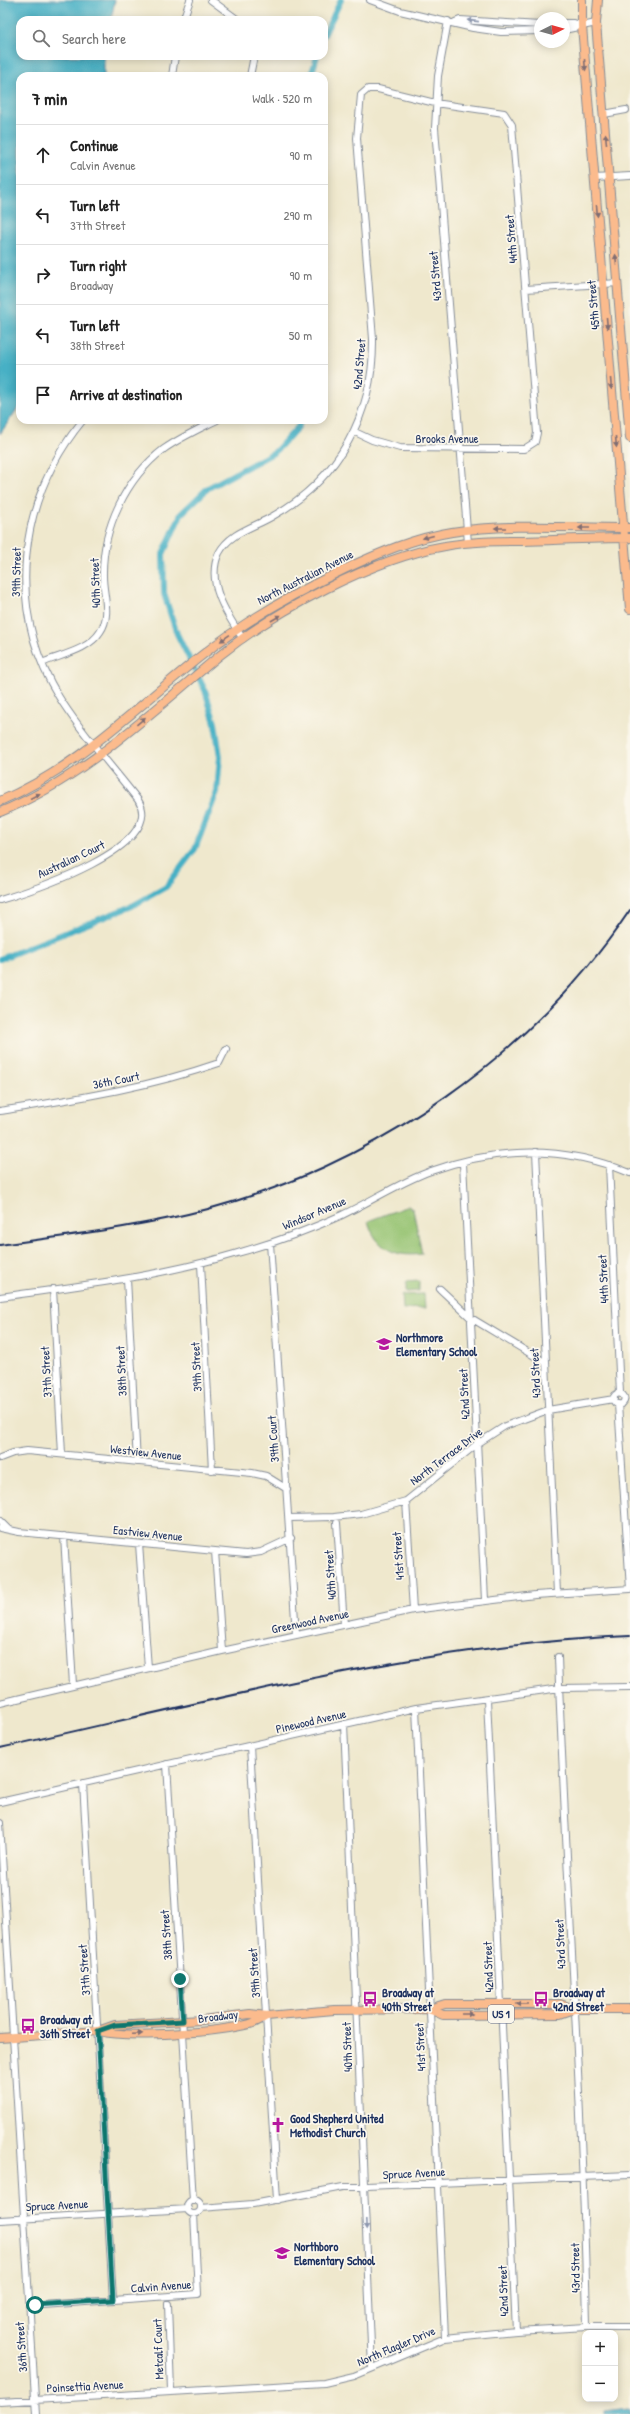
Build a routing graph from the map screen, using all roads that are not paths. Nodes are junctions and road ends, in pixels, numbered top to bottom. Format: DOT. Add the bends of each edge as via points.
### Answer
graph roads {
  1 [pos="190,0"];
  2 [pos="210,0"];
  3 [pos="370,0"];
  4 [pos="582,0"];
  5 [pos="598,0"];
  6 [pos="184,16"];
  7 [pos="232,16"];
  8 [pos="451,22"];
  9 [pos="490,22"];
  10 [pos="570,23"];
  11 [pos="534,24"];
  12 [pos="596,24"];
  13 [pos="582,26"];
  14 [pos="570,30"];
  15 [pos="534,31"];
  16 [pos="508,32"];
  17 [pos="174,60"];
  18 [pos="253,60"];
  19 [pos="173,72"];
  20 [pos="251,72"];
  21 [pos="435,103"];
  22 [pos="626,110"];
  23 [pos="604,114"];
  24 [pos="630,176"];
  25 [pos="609,177"];
  26 [pos="595,178"];
  27 [pos="618,283"];
  28 [pos="603,284"];
  29 [pos="526,289"];
  30 [pos="80,424"];
  31 [pos="209,424"];
  32 [pos="354,432"];
  33 [pos="537,438"];
  34 [pos="630,438"];
  35 [pos="460,450"];
  36 [pos="627,528"];
  37 [pos="466,530"];
  38 [pos="627,538"];
  39 [pos="468,543"];
  40 [pos="630,609"];
  41 [pos="237,630"];
  42 [pos="244,639"];
  43 [pos="42,663"];
  44 [pos="95,745"];
  45 [pos="102,753"];
  46 [pos="0,801"];
  47 [pos="0,812"];
  48 [pos="0,900"];
  49 [pos="226,1049"];
  50 [pos="0,1111"];
  51 [pos="536,1152"];
  52 [pos="463,1163"];
  53 [pos="609,1165"];
  54 [pos="630,1173"];
  55 [pos="270,1243"];
  56 [pos="201,1264"];
  57 [pos="127,1279"];
  58 [pos="53,1289"];
  59 [pos="440,1289"];
  60 [pos="0,1297"];
  61 [pos="471,1318"];
  62 [pos="546,1364"];
  63 [pos="620,1393"];
  64 [pos="614,1399"];
  65 [pos="627,1399"];
  66 [pos="618,1404"];
  67 [pos="548,1410"];
  68 [pos="477,1444"];
  69 [pos="62,1454"];
  70 [pos="0,1458"];
  71 [pos="137,1462"];
  72 [pos="212,1470"];
  73 [pos="287,1489"];
  74 [pos="406,1501"];
  75 [pos="289,1518"];
  76 [pos="0,1521"];
  77 [pos="337,1523"];
  78 [pos="0,1528"];
  79 [pos="10,1530"];
  80 [pos="64,1536"];
  81 [pos="290,1538"];
  82 [pos="140,1544"];
  83 [pos="215,1551"];
  84 [pos="630,1589"];
  85 [pos="557,1593"];
  86 [pos="485,1600"];
  87 [pos="413,1610"];
  88 [pos="344,1625"];
  89 [pos="296,1635"];
  90 [pos="222,1651"];
  91 [pos="558,1657"];
  92 [pos="148,1668"];
  93 [pos="73,1685"];
  94 [pos="630,1687"];
  95 [pos="560,1688"];
  96 [pos="487,1699"];
  97 [pos="0,1703"];
  98 [pos="416,1708"];
  99 [pos="344,1724"];
  100 [pos="250,1746"];
  101 [pos="167,1764"];
  102 [pos="83,1783"];
  103 [pos="0,1802"];
  104 [pos="0,1823"];
  105 [pos="501,2004"];
  106 [pos="357,2009"];
  107 [pos="429,2009"];
  108 [pos="574,2009"];
  109 [pos="630,2009"];
  110 [pos="501,2014"];
  111 [pos="267,2016"];
  112 [pos="183,2021"];
  113 [pos="98,2031"];
  114 [pos="183,2032"];
  115 [pos="12,2037"];
  116 [pos="0,2038"];
  117 [pos="630,2175"];
  118 [pos="584,2177"];
  119 [pos="509,2180"];
  120 [pos="438,2183"];
  121 [pos="364,2186"];
  122 [pos="277,2200"];
  123 [pos="193,2201"];
  124 [pos="201,2208"];
  125 [pos="188,2209"];
  126 [pos="108,2213"];
  127 [pos="194,2214"];
  128 [pos="24,2218"];
  129 [pos="0,2220"];
  130 [pos="113,2300"];
  131 [pos="168,2304"];
  132 [pos="29,2306"];
  133 [pos="587,2327"];
  134 [pos="630,2327"];
  135 [pos="516,2331"];
  136 [pos="444,2338"];
  137 [pos="372,2368"];
  138 [pos="171,2392"];
  139 [pos="35,2400"];
  140 [pos="0,2402"];
  141 [pos="36,2414"];
  1 -- 6 [label="street"];
  2 -- 7 [label="street"];
  3 -- 8 [label="street" via="400,11"];
  4 -- 13 [label="main road, 45th Street"];
  5 -- 12 [label="main road"];
  9 -- 8 [label="street, one-way"];
  8 -- 16 [label="street" via="459,26"];
  8 -- 21 [label="street, 43rd Street"];
  9 -- 11 [label="street"];
  9 -- 16 [label="street"];
  10 -- 13 [label="street"];
  12 -- 13 [label="street"];
  12 -- 23 [label="main road"];
  13 -- 14 [label="street"];
  13 -- 26 [label="main road, 45th Street, one-way"];
  15 -- 16 [label="street"];
  17 -- 19 [label="street"];
  18 -- 20 [label="street"];
  21 -- 29 [label="street, 44th Street" via="500,111 508,115 512,125"];
  21 -- 32 [label="street, 42nd Street" via="373,88 364,92 359,102 357,138 373,357 368,396"];
  21 -- 35 [label="street, 43rd Street"];
  22 -- 23 [label="street"];
  25 -- 23 [label="main road, one-way"];
  24 -- 25 [label="street"];
  25 -- 26 [label="street"];
  27 -- 25 [label="main road, one-way"];
  26 -- 28 [label="main road, 45th Street, one-way"];
  27 -- 28 [label="street"];
  27 -- 34 [label="main road"];
  28 -- 29 [label="street"];
  28 -- 36 [label="main road, 45th Street, one-way"];
  29 -- 33 [label="street, 44th Street"];
  30 -- 43 [label="street, 39th Street" via="52,466 37,499 28,535 25,571 27,608"];
  31 -- 43 [label="street, 40th Street" via="164,450 134,481 115,515 105,547 103,575 106,612 102,630 90,643"];
  32 -- 35 [label="street, Brooks Avenue" via="400,448"];
  32 -- 41 [label="street, 42nd Street" via="336,462 312,490 287,508 236,535 222,549 215,565 215,585"];
  33 -- 35 [label="street, Brooks Avenue" via="532,445 524,449"];
  35 -- 37 [label="street, 43rd Street"];
  36 -- 37 [label="main road, North Australian Avenue, one-way"];
  36 -- 38 [label="main road, 45th Street"];
  37 -- 39 [label="street, 43rd Street"];
  37 -- 41 [label="main road, North Australian Avenue, one-way" via="415,540 377,554 291,596"];
  38 -- 39 [label="main road, North Australian Avenue"];
  38 -- 40 [label="main road, 45th Street"];
  42 -- 39 [label="main road, North Australian Avenue, one-way" via="316,595 386,562 431,548"];
  41 -- 42 [label="street, 42nd Street"];
  41 -- 44 [label="main road, North Australian Avenue, one-way" via="180,673"];
  45 -- 42 [label="main road, North Australian Avenue, one-way"];
  43 -- 44 [label="street, 39th Street" via="59,697"];
  44 -- 45 [label="street, Australian Court"];
  44 -- 46 [label="main road, North Australian Avenue" via="46,778"];
  47 -- 45 [label="main road, North Australian Avenue, one-way" via="53,786"];
  45 -- 48 [label="street, Australian Court" via="141,804 143,816 138,829 106,857 58,879"];
  49 -- 50 [label="street, 36th Court" via="219,1064 158,1082 104,1094"];
  51 -- 52 [label="street, Windsor Avenue" via="502,1154"];
  51 -- 53 [label="street, Windsor Avenue" via="573,1155"];
  51 -- 62 [label="street, 43rd Street"];
  52 -- 55 [label="street, Windsor Avenue" via="430,1172 344,1214"];
  52 -- 61 [label="street, 42nd Street"];
  53 -- 54 [label="street, Windsor Avenue"];
  53 -- 63 [label="street, 44th Street"];
  55 -- 56 [label="street, Windsor Avenue"];
  55 -- 73 [label="street, 39th Court"];
  56 -- 57 [label="street, Windsor Avenue"];
  56 -- 72 [label="street, 39th Street"];
  57 -- 58 [label="street, Windsor Avenue"];
  57 -- 71 [label="street, 38th Street"];
  58 -- 60 [label="street, Windsor Avenue"];
  58 -- 69 [label="street, 37th Street"];
  59 -- 61 [label="street"];
  61 -- 62 [label="street"];
  61 -- 68 [label="street, 42nd Street"];
  62 -- 67 [label="street, 43rd Street"];
  63 -- 64 [label="street" via="615,1395"];
  63 -- 65 [label="street"];
  64 -- 66 [label="street"];
  64 -- 67 [label="street, North Terrace Drive"];
  65 -- 66 [label="street"];
  66 -- 84 [label="street"];
  67 -- 68 [label="street, North Terrace Drive" via="506,1426"];
  67 -- 85 [label="street, 43rd Street"];
  68 -- 74 [label="street, North Terrace Drive"];
  68 -- 86 [label="street, 42nd Street"];
  69 -- 70 [label="street, Westview Avenue" via="18,1452"];
  69 -- 71 [label="street, Westview Avenue"];
  71 -- 72 [label="street, Westview Avenue"];
  72 -- 73 [label="street, Westview Avenue" via="266,1476"];
  73 -- 75 [label="street, 39th Court"];
  74 -- 75 [label="street, North Terrace Drive" via="360,1514"];
  74 -- 87 [label="street, 41st Street"];
  75 -- 81 [label="street, 39th Court"];
  76 -- 79 [label="street"];
  77 -- 88 [label="street, 40th Street"];
  78 -- 79 [label="street, Eastview Avenue"];
  79 -- 80 [label="street, Eastview Avenue"];
  80 -- 82 [label="street, Eastview Avenue"];
  80 -- 93 [label="street"];
  81 -- 83 [label="street, Eastview Avenue" via="256,1553"];
  81 -- 89 [label="street, 39th Court"];
  82 -- 83 [label="street, Eastview Avenue"];
  82 -- 92 [label="street"];
  83 -- 90 [label="street"];
  84 -- 85 [label="street, Greenwood Avenue"];
  85 -- 86 [label="street, Greenwood Avenue"];
  86 -- 87 [label="street, Greenwood Avenue"];
  87 -- 88 [label="street, Greenwood Avenue"];
  88 -- 89 [label="street, Greenwood Avenue"];
  89 -- 90 [label="street, Greenwood Avenue"];
  90 -- 92 [label="street, Greenwood Avenue"];
  91 -- 95 [label="street, 43rd Street"];
  92 -- 93 [label="street, Greenwood Avenue"];
  93 -- 97 [label="street, Greenwood Avenue"];
  94 -- 95 [label="street, Pinewood Avenue"];
  95 -- 96 [label="street, Pinewood Avenue"];
  95 -- 108 [label="street, 43rd Street"];
  96 -- 98 [label="street, Pinewood Avenue"];
  96 -- 105 [label="street, 42nd Street"];
  98 -- 99 [label="street, Pinewood Avenue"];
  98 -- 107 [label="street, 41st Street"];
  99 -- 100 [label="street, Pinewood Avenue"];
  99 -- 106 [label="street, 40th Street"];
  100 -- 101 [label="street, Pinewood Avenue"];
  100 -- 111 [label="street, 39th Street"];
  101 -- 102 [label="street, Pinewood Avenue"];
  101 -- 112 [label="street, 38th Street"];
  102 -- 103 [label="street, Pinewood Avenue"];
  102 -- 113 [label="street, 37th Street"];
  104 -- 115 [label="street, 36th Street"];
  105 -- 107 [label="main road, Broadway / US 1" via="445,2004"];
  108 -- 105 [label="main road, Broadway / US 1, one-way" via="560,2004"];
  105 -- 110 [label="street, 42nd Street"];
  106 -- 107 [label="main road, Broadway / US 1"];
  106 -- 111 [label="main road, Broadway / US 1"];
  106 -- 121 [label="street, 40th Street"];
  107 -- 110 [label="main road, Broadway / US 1, one-way" via="443,2014"];
  107 -- 120 [label="street, 41st Street"];
  108 -- 109 [label="main road, Broadway / US 1"];
  108 -- 110 [label="main road, Broadway / US 1" via="560,2014"];
  108 -- 118 [label="street, 43rd Street"];
  110 -- 119 [label="street, 42nd Street"];
  111 -- 112 [label="main road, Broadway / US 1" via="250,2014"];
  111 -- 114 [label="main road, Broadway / US 1" via="251,2024"];
  111 -- 122 [label="street, 39th Street"];
  112 -- 113 [label="main road, Broadway / US 1" via="115,2025"];
  112 -- 114 [label="street, 38th Street"];
  113 -- 114 [label="main road, Broadway / US 1, one-way" via="115,2035"];
  113 -- 115 [label="main road, Broadway / US 1"];
  113 -- 126 [label="street, 37th Street"];
  114 -- 123 [label="street, 38th Street"];
  115 -- 116 [label="main road, Broadway / US 1"];
  115 -- 128 [label="street, 36th Street"];
  117 -- 118 [label="street, Spruce Avenue"];
  118 -- 119 [label="street, Spruce Avenue"];
  118 -- 133 [label="street, 43rd Street"];
  119 -- 120 [label="street, Spruce Avenue"];
  119 -- 135 [label="street, 42nd Street"];
  120 -- 121 [label="street, Spruce Avenue"];
  120 -- 136 [label="street, 41st Street"];
  121 -- 122 [label="street, Spruce Avenue" via="324,2189"];
  121 -- 137 [label="street, 40th Street, one-way"];
  122 -- 124 [label="street, Spruce Avenue"];
  123 -- 124 [label="street" via="199,2202"];
  123 -- 125 [label="street" via="188,2205"];
  124 -- 127 [label="street"];
  125 -- 126 [label="street, Spruce Avenue"];
  125 -- 127 [label="street"];
  126 -- 128 [label="street, Spruce Avenue"];
  126 -- 130 [label="street, 37th Street"];
  127 -- 130 [label="street, Calvin Avenue" via="198,2294"];
  128 -- 129 [label="street, Spruce Avenue"];
  128 -- 132 [label="street, 36th Street"];
  130 -- 132 [label="street, Calvin Avenue"];
  131 -- 138 [label="street, Metcalf Court"];
  132 -- 139 [label="street, 36th Street"];
  133 -- 134 [label="street, North Flagler Drive"];
  133 -- 135 [label="street, North Flagler Drive"];
  135 -- 136 [label="street, North Flagler Drive"];
  136 -- 137 [label="street, North Flagler Drive"];
  137 -- 138 [label="street, North Flagler Drive" via="354,2376 324,2383"];
  138 -- 139 [label="street, Poinsettia Avenue"];
  139 -- 140 [label="street, Poinsettia Avenue"];
  139 -- 141 [label="street, 36th Street"];
}
